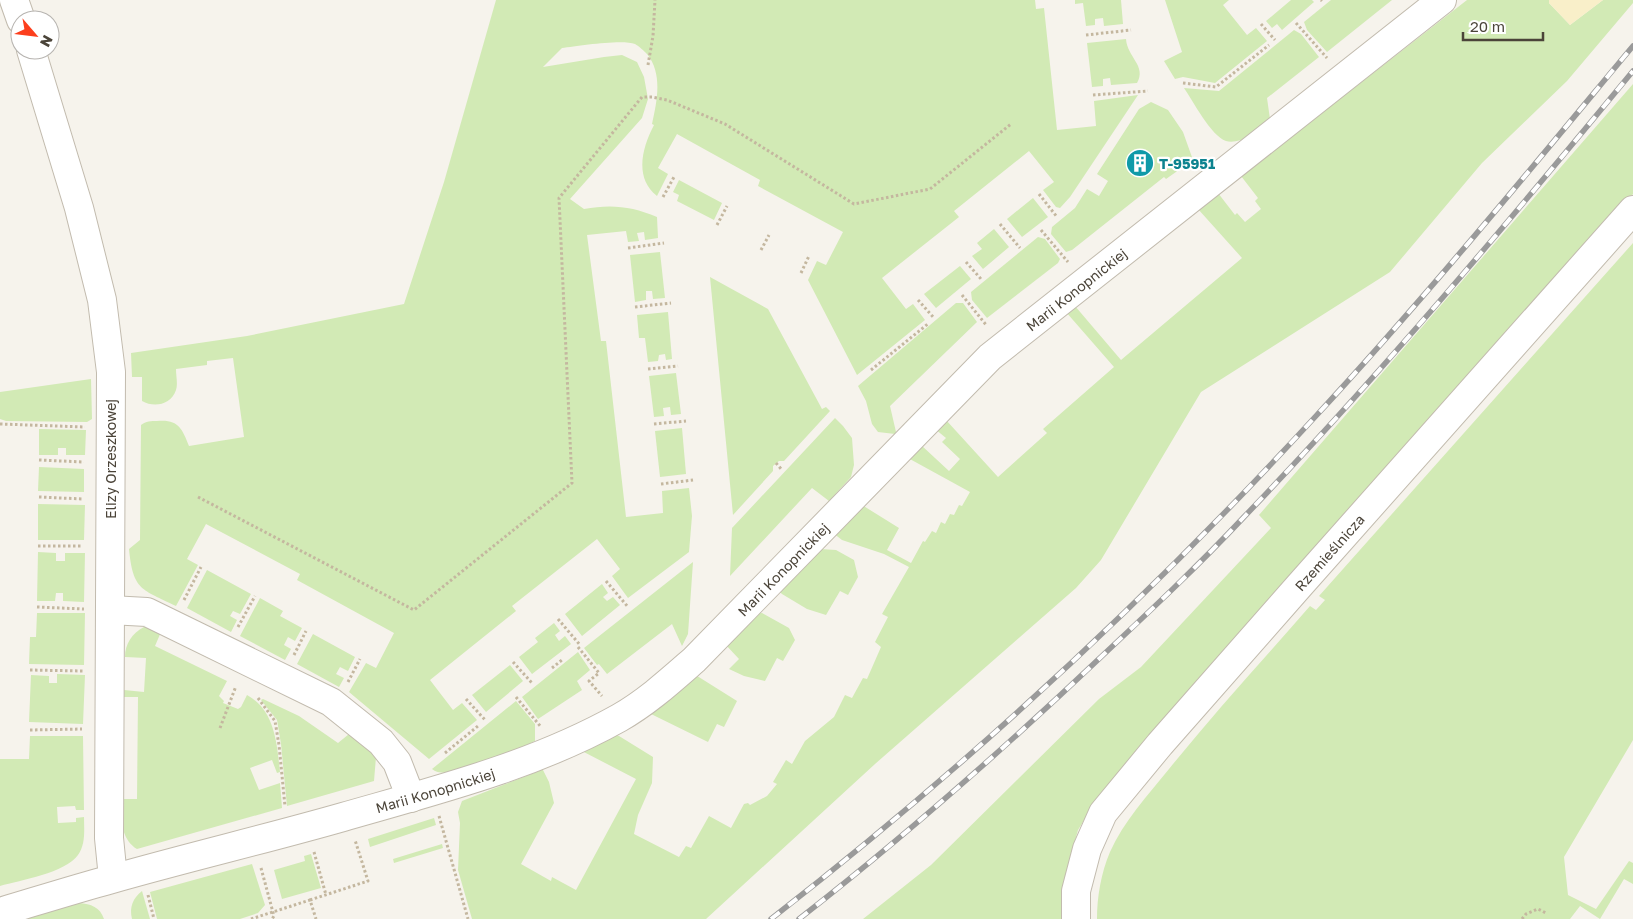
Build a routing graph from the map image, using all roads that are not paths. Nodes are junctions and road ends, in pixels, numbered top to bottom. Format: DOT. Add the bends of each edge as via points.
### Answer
graph roads {
  1 [pos="1442,0"];
  2 [pos="34,60"];
  3 [pos="1633,210"];
  4 [pos="101,610"];
  5 [pos="411,798"];
  6 [pos="113,878"];
  7 [pos="0,912"];
  8 [pos="1076,919"];
  1 -- 5 [label="street, Marii Konopnickiej" via="990,357 694,660 655,694 620,718 522,763"];
  2 -- 4 [label="street, Elizy Orzeszkowej" via="102,300 111,372"];
  3 -- 8 [label="street, Rzemieślnicza" via="1160,744 1103,813 1087,849 1076,891"];
  4 -- 5 [label="street" via="147,612 331,702 381,742 397,762"];
  4 -- 6 [label="street, Elizy Orzeszkowej"];
  5 -- 6 [label="street, Marii Konopnickiej"];
  6 -- 7 [label="street, Marii Konopnickiej"];
}
